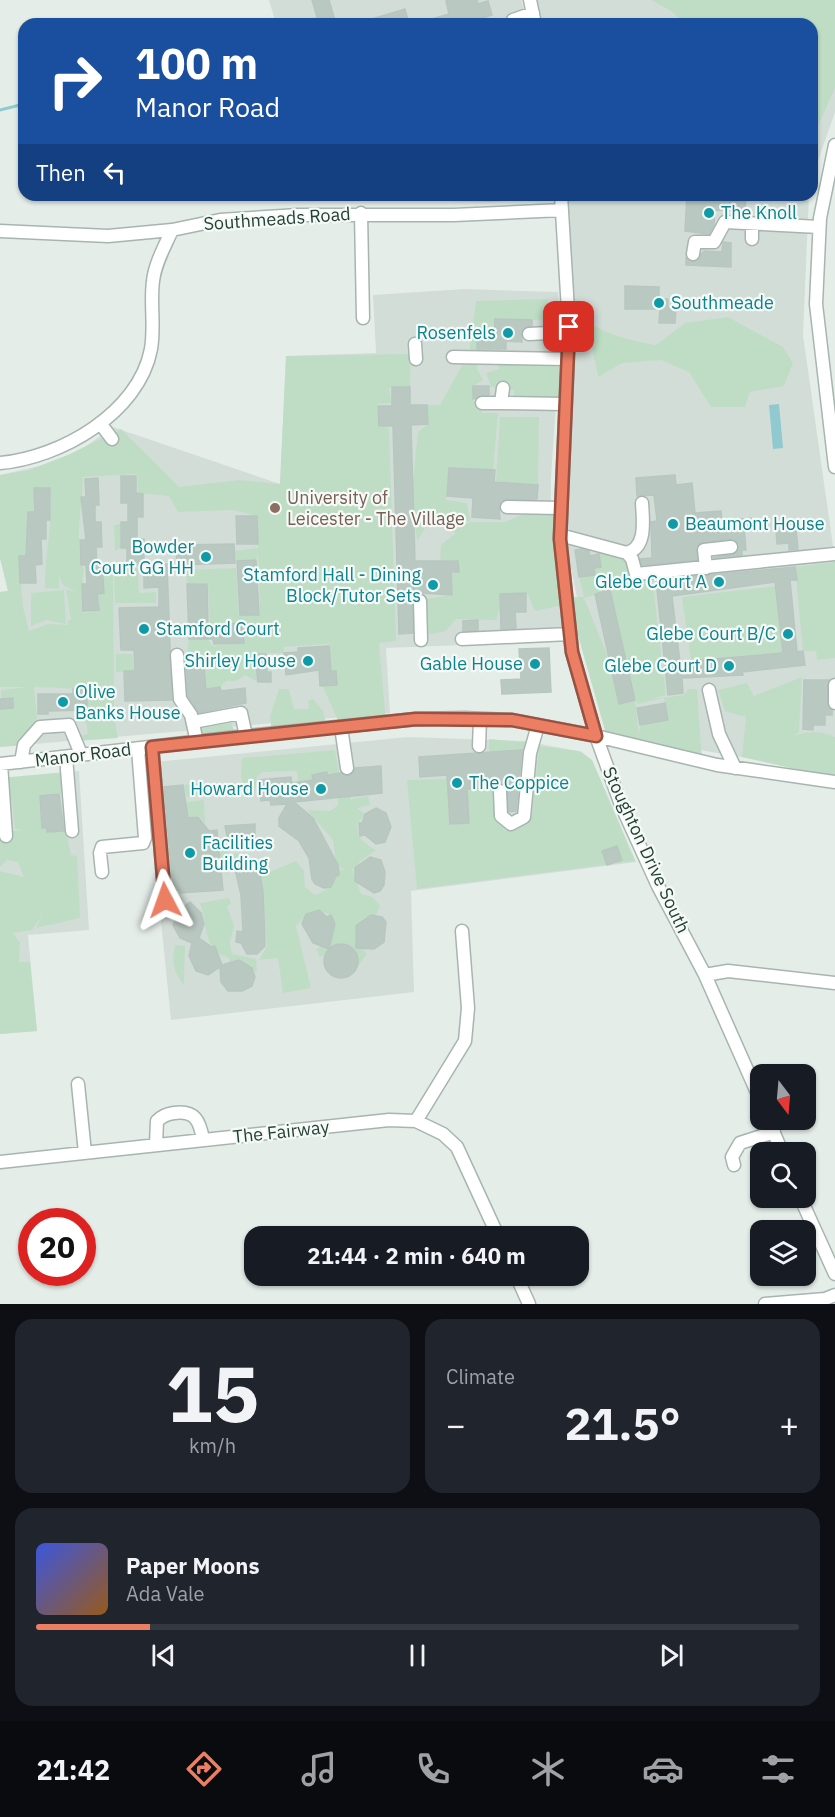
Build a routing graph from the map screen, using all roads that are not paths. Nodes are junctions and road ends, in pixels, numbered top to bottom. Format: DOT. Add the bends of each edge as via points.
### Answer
graph roads {
  1 [pos="530,0"];
  2 [pos="534,18"];
  3 [pos="835,145"];
  4 [pos="561,201"];
  5 [pos="562,210"];
  6 [pos="361,213"];
  7 [pos="752,224"];
  8 [pos="819,227"];
  9 [pos="172,230"];
  10 [pos="0,231"];
  11 [pos="752,238"];
  12 [pos="693,255"];
  13 [pos="363,318"];
  14 [pos="568,332"];
  15 [pos="530,334"];
  16 [pos="415,344"];
  17 [pos="453,357"];
  18 [pos="416,359"];
  19 [pos="567,359"];
  20 [pos="829,383"];
  21 [pos="503,388"];
  22 [pos="482,403"];
  23 [pos="501,403"];
  24 [pos="564,404"];
  25 [pos="100,423"];
  26 [pos="833,435"];
  27 [pos="112,439"];
  28 [pos="0,463"];
  29 [pos="835,467"];
  30 [pos="642,504"];
  31 [pos="507,507"];
  32 [pos="560,508"];
  33 [pos="560,534"];
  34 [pos="731,547"];
  35 [pos="627,553"];
  36 [pos="835,554"];
  37 [pos="706,568"];
  38 [pos="420,601"];
  39 [pos="570,634"];
  40 [pos="462,639"];
  41 [pos="421,640"];
  42 [pos="177,655"];
  43 [pos="835,685"];
  44 [pos="709,690"];
  45 [pos="835,703"];
  46 [pos="480,719"];
  47 [pos="193,722"];
  48 [pos="538,725"];
  49 [pos="338,727"];
  50 [pos="246,736"];
  51 [pos="596,736"];
  52 [pos="197,742"];
  53 [pos="479,746"];
  54 [pos="152,747"];
  55 [pos="138,749"];
  56 [pos="81,754"];
  57 [pos="66,757"];
  58 [pos="21,762"];
  59 [pos="1,764"];
  60 [pos="343,768"];
  61 [pos="735,768"];
  62 [pos="835,782"];
  63 [pos="500,791"];
  64 [pos="72,831"];
  65 [pos="6,836"];
  66 [pos="102,872"];
  67 [pos="165,900"];
  68 [pos="462,931"];
  69 [pos="705,975"];
  70 [pos="835,983"];
  71 [pos="750,1077"];
  72 [pos="78,1084"];
  73 [pos="416,1121"];
  74 [pos="774,1132"];
  75 [pos="203,1140"];
  76 [pos="778,1142"];
  77 [pos="156,1145"];
  78 [pos="85,1153"];
  79 [pos="0,1162"];
  80 [pos="734,1165"];
  81 [pos="805,1208"];
  82 [pos="493,1226"];
  83 [pos="835,1274"];
  84 [pos="521,1286"];
  85 [pos="835,1295"];
  86 [pos="529,1304"];
  87 [pos="765,1304"];
  1 -- 2 [label="street"];
  3 -- 8 [label="street"];
  4 -- 5 [label="street, Stoughton Drive South"];
  5 -- 6 [label="street, Southmeads Road" via="454,215"];
  5 -- 14 [label="street, Stoughton Drive South"];
  6 -- 9 [label="street, Southmeads Road" via="237,219"];
  6 -- 13 [label="street"];
  7 -- 8 [label="street"];
  7 -- 11 [label="street"];
  7 -- 12 [label="street" via="725,222 714,242 695,242"];
  8 -- 20 [label="street" via="816,304"];
  9 -- 10 [label="street, Southmeads Road" via="96,236"];
  9 -- 25 [label="street" via="153,278 153,322 147,362 128,394"];
  14 -- 15 [label="street"];
  14 -- 19 [label="street, Stoughton Drive South"];
  16 -- 18 [label="street"];
  17 -- 19 [label="street"];
  19 -- 24 [label="street, Stoughton Drive South"];
  20 -- 26 [label="street"];
  21 -- 23 [label="street"];
  22 -- 23 [label="street"];
  23 -- 24 [label="street"];
  24 -- 32 [label="street, Stoughton Drive South"];
  25 -- 27 [label="street"];
  25 -- 28 [label="street" via="55,451"];
  26 -- 29 [label="street"];
  30 -- 35 [label="street" via="641,543"];
  31 -- 32 [label="street"];
  32 -- 33 [label="street, Stoughton Drive South"];
  33 -- 35 [label="street"];
  33 -- 39 [label="street, Stoughton Drive South"];
  34 -- 37 [label="street" via="704,550"];
  35 -- 37 [label="street" via="636,574"];
  36 -- 37 [label="street"];
  38 -- 41 [label="street"];
  39 -- 40 [label="street"];
  39 -- 51 [label="street, Stoughton Drive South"];
  42 -- 47 [label="street" via="180,699"];
  43 -- 45 [label="street"];
  44 -- 61 [label="street" via="719,734"];
  46 -- 48 [label="street, Manor Road"];
  46 -- 49 [label="street, Manor Road" via="416,719"];
  46 -- 53 [label="street"];
  47 -- 50 [label="street" via="241,713"];
  47 -- 52 [label="street"];
  48 -- 51 [label="street, Manor Road"];
  48 -- 63 [label="street" via="530,753 524,817 511,827 501,816"];
  49 -- 50 [label="street, Manor Road"];
  49 -- 60 [label="street"];
  50 -- 52 [label="street, Manor Road"];
  51 -- 61 [label="street, Manor Road"];
  51 -- 69 [label="street, Stoughton Drive South" via="625,815"];
  52 -- 54 [label="street, Manor Road"];
  54 -- 55 [label="street, Manor Road"];
  54 -- 67 [label="street"];
  55 -- 56 [label="street, Manor Road"];
  55 -- 66 [label="street" via="145,838 143,843 102,847"];
  56 -- 57 [label="street, Manor Road"];
  56 -- 58 [label="street" via="69,725 40,727 24,745"];
  57 -- 58 [label="street, Manor Road"];
  57 -- 64 [label="street"];
  58 -- 59 [label="street, Manor Road"];
  59 -- 65 [label="street"];
  61 -- 62 [label="street, Manor Road"];
  68 -- 73 [label="street" via="468,1008 465,1041"];
  69 -- 70 [label="street" via="728,971"];
  69 -- 71 [label="street, Stoughton Drive South"];
  72 -- 78 [label="street"];
  73 -- 75 [label="street, The Fairway" via="389,1120"];
  73 -- 82 [label="street, The Fairway" via="443,1134 457,1147"];
  74 -- 76 [label="street"];
  74 -- 80 [label="street" via="740,1143 732,1157"];
  75 -- 77 [label="street, The Fairway"];
  75 -- 77 [label="street" via="198,1120 184,1112 165,1115 157,1121"];
  77 -- 78 [label="street, The Fairway"];
  78 -- 79 [label="street, The Fairway"];
  81 -- 83 [label="street"];
  84 -- 86 [label="street"];
  85 -- 87 [label="street"];
}
